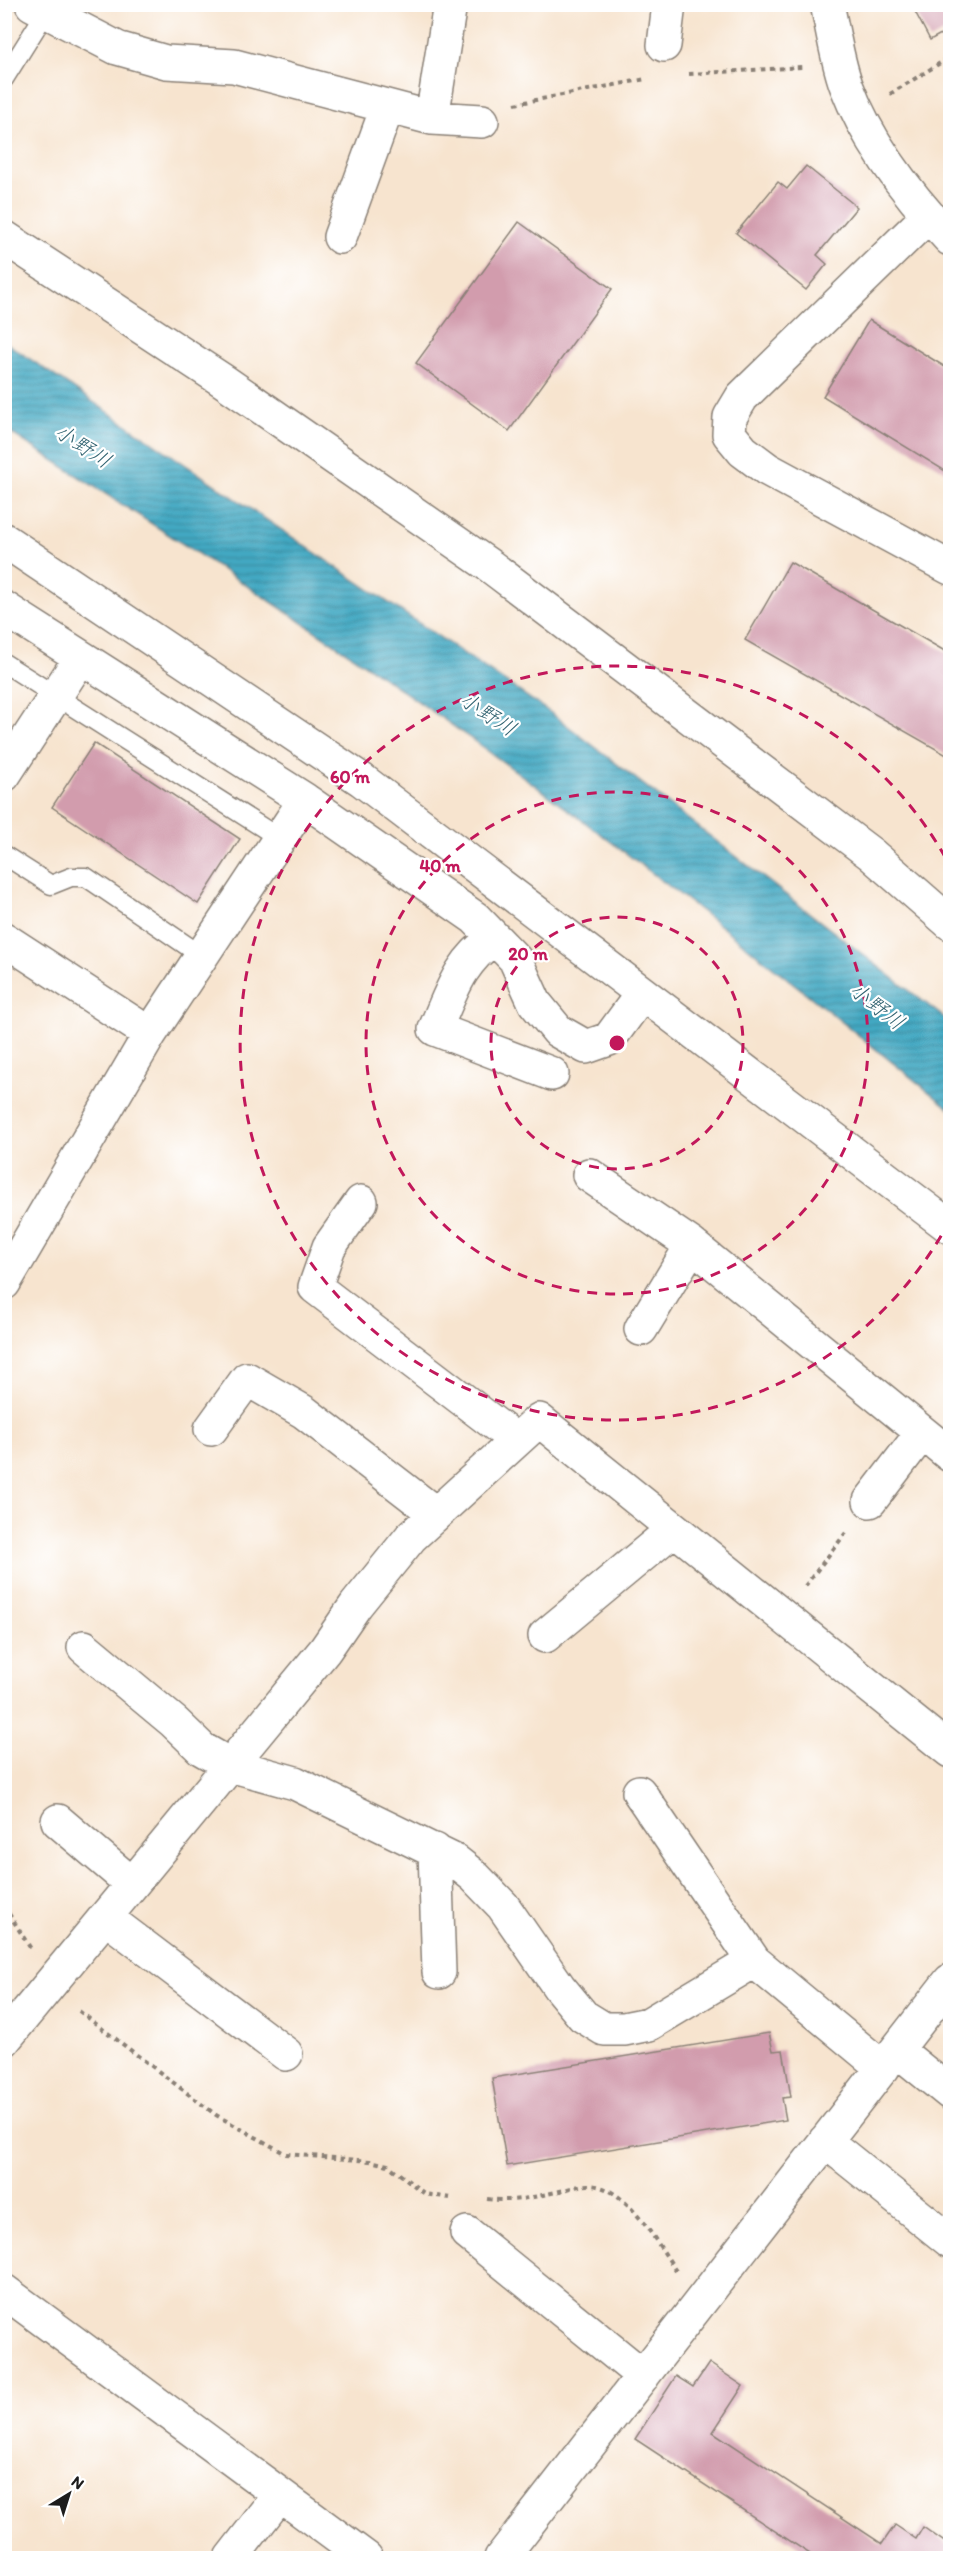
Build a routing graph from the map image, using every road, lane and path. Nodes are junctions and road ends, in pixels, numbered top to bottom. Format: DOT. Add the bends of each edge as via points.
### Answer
graph roads {
  1 [pos="450,4"];
  2 [pos="669,4"];
  3 [pos="827,4"];
  4 [pos="39,8"];
  5 [pos="664,45"];
  6 [pos="951,57"];
  7 [pos="4,79"];
  8 [pos="387,108"];
  9 [pos="858,113"];
  10 [pos="432,118"];
  11 [pos="482,122"];
  12 [pos="928,216"];
  13 [pos="4,237"];
  14 [pos="340,237"];
  15 [pos="951,239"];
  16 [pos="4,540"];
  17 [pos="951,568"];
  18 [pos="4,608"];
  19 [pos="81,657"];
  20 [pos="4,663"];
  21 [pos="56,696"];
  22 [pos="4,775"];
  23 [pos="305,800"];
  24 [pos="279,838"];
  25 [pos="4,855"];
  26 [pos="951,922"];
  27 [pos="494,938"];
  28 [pos="4,939"];
  29 [pos="202,956"];
  30 [pos="642,994"];
  31 [pos="150,1034"];
  32 [pos="552,1074"];
  33 [pos="589,1174"];
  34 [pos="361,1202"];
  35 [pos="951,1227"];
  36 [pos="692,1245"];
  37 [pos="4,1283"];
  38 [pos="641,1329"];
  39 [pos="211,1429"];
  40 [pos="922,1433"];
  41 [pos="516,1440"];
  42 [pos="951,1455"];
  43 [pos="870,1501"];
  44 [pos="436,1514"];
  45 [pos="674,1529"];
  46 [pos="783,1616"];
  47 [pos="545,1636"];
  48 [pos="84,1647"];
  49 [pos="951,1751"];
  50 [pos="230,1766"];
  51 [pos="639,1792"];
  52 [pos="58,1821"];
  53 [pos="435,1850"];
  54 [pos="132,1884"];
  55 [pos="4,1906"];
  56 [pos="105,1917"];
  57 [pos="754,1961"];
  58 [pos="439,1972"];
  59 [pos="951,1981"];
  60 [pos="50,1984"];
  61 [pos="4,2040"];
  62 [pos="286,2054"];
  63 [pos="890,2059"];
  64 [pos="951,2092"];
  65 [pos="825,2141"];
  66 [pos="486,2198"];
  67 [pos="454,2199"];
  68 [pos="467,2233"];
  69 [pos="951,2241"];
  70 [pos="4,2291"];
  71 [pos="702,2300"];
  72 [pos="643,2376"];
  73 [pos="280,2495"];
  74 [pos="231,2559"];
  75 [pos="366,2559"];
  76 [pos="501,2559"];
  1 -- 10 [label="street"];
  2 -- 5 [label="street"];
  3 -- 9 [label="street" via="845,82"];
  4 -- 7 [label="lane"];
  4 -- 8 [label="street" via="117,48 165,62 234,66"];
  6 -- 9 [label="path"];
  8 -- 10 [label="street"];
  8 -- 14 [label="street"];
  9 -- 12 [label="street" via="889,164"];
  10 -- 11 [label="street"];
  12 -- 15 [label="street"];
  12 -- 17 [label="street" via="742,397 730,417 729,434 743,451 767,469"];
  13 -- 26 [label="street" via="225,382 490,566 871,854"];
  16 -- 30 [label="street" via="362,780"];
  18 -- 19 [label="street"];
  19 -- 21 [label="street"];
  19 -- 23 [label="street"];
  20 -- 21 [label="lane"];
  21 -- 22 [label="street"];
  21 -- 24 [label="lane"];
  23 -- 24 [label="street"];
  23 -- 27 [label="street" via="476,918"];
  24 -- 29 [label="street"];
  25 -- 29 [label="lane" via="51,885 71,877 86,877"];
  27 -- 30 [label="street" via="515,959 535,1002 558,1031 586,1047 609,1039"];
  27 -- 32 [label="street" via="462,968 435,1029"];
  28 -- 31 [label="street"];
  29 -- 31 [label="street"];
  30 -- 35 [label="street"];
  31 -- 37 [label="street"];
  33 -- 36 [label="street"];
  34 -- 41 [label="street" via="329,1247 315,1287"];
  36 -- 38 [label="street"];
  36 -- 40 [label="street"];
  39 -- 44 [label="street" via="247,1379 304,1412"];
  40 -- 42 [label="street"];
  40 -- 43 [label="street"];
  41 -- 44 [label="street"];
  41 -- 45 [label="street" via="539,1420"];
  43 -- 46 [label="path"];
  44 -- 50 [label="street" via="411,1537"];
  45 -- 46 [label="street"];
  45 -- 47 [label="street"];
  46 -- 49 [label="street"];
  48 -- 50 [label="street" via="202,1749"];
  50 -- 53 [label="street" via="295,1784"];
  50 -- 54 [label="street"];
  51 -- 57 [label="street"];
  52 -- 54 [label="street"];
  53 -- 57 [label="street" via="474,1876 503,1906 577,2009 604,2029 649,2024"];
  53 -- 58 [label="street"];
  54 -- 56 [label="street"];
  55 -- 60 [label="path"];
  56 -- 60 [label="street"];
  56 -- 62 [label="street"];
  57 -- 63 [label="street"];
  59 -- 63 [label="street"];
  60 -- 61 [label="street"];
  60 -- 67 [label="path" via="64,2000 216,2115 286,2154 388,2165 425,2194"];
  63 -- 64 [label="street"];
  63 -- 65 [label="street"];
  65 -- 69 [label="street"];
  65 -- 71 [label="street"];
  66 -- 71 [label="path" via="512,2202 588,2185 605,2188 635,2214 690,2291"];
  68 -- 72 [label="street"];
  70 -- 73 [label="street"];
  71 -- 72 [label="street"];
  72 -- 76 [label="street"];
  73 -- 74 [label="street"];
  73 -- 75 [label="street"];
}
